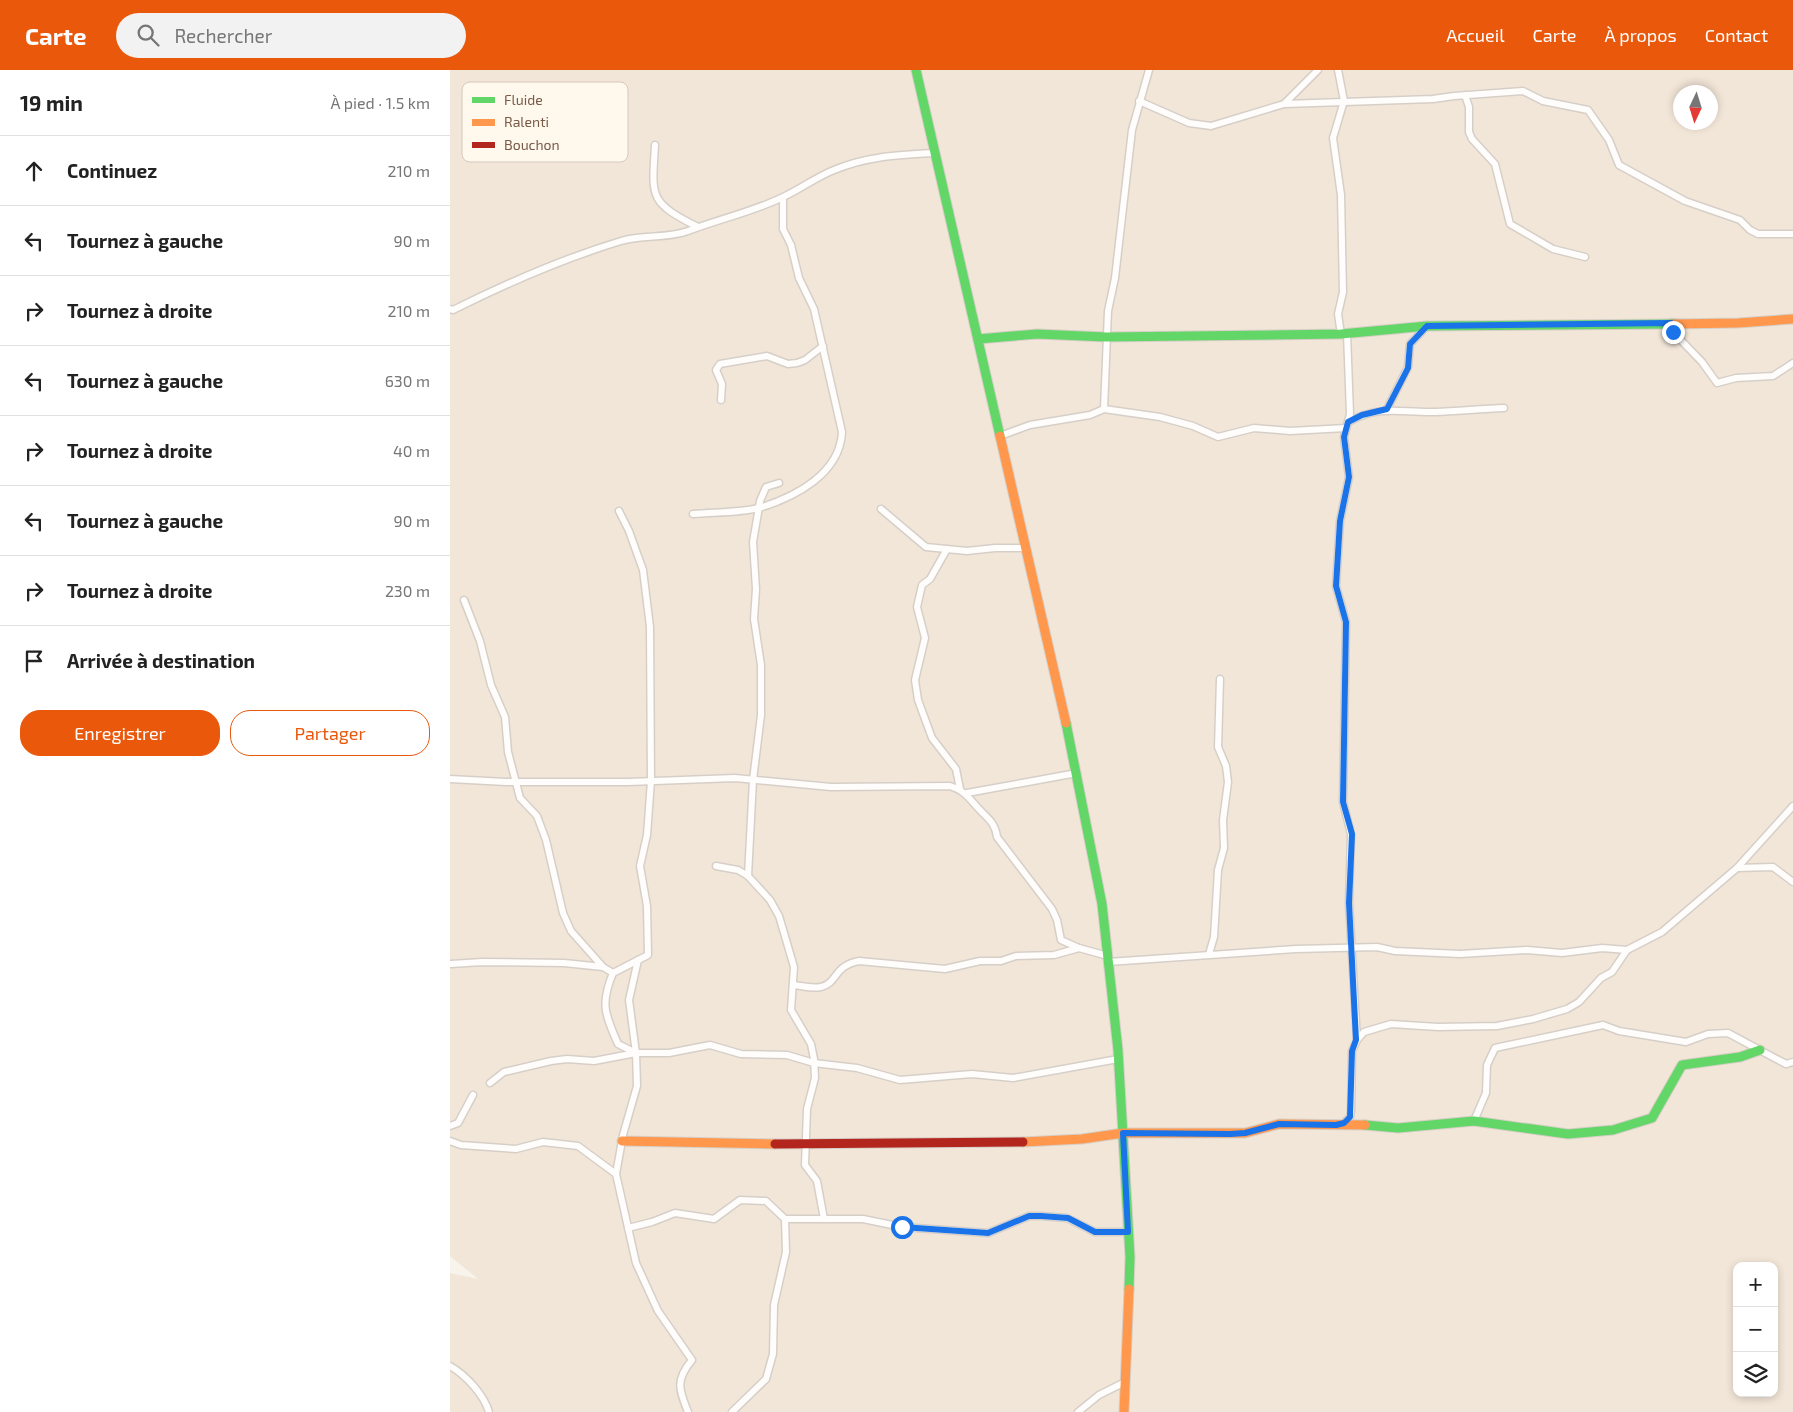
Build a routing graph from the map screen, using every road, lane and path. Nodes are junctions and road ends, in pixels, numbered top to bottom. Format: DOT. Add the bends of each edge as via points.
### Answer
graph roads {
  1 [pos="916,70"];
  2 [pos="1149,70"];
  3 [pos="1318,70"];
  4 [pos="1338,70"];
  5 [pos="1465,95"];
  6 [pos="1139,101"];
  7 [pos="1344,102"];
  8 [pos="1284,104"];
  9 [pos="655,145"];
  10 [pos="934,153"];
  11 [pos="783,198"];
  12 [pos="698,227"];
  13 [pos="1793,234"];
  14 [pos="1585,257"];
  15 [pos="450,309"];
  16 [pos="1793,319"];
  17 [pos="1671,323"];
  18 [pos="1427,326"];
  19 [pos="1344,333"];
  20 [pos="1106,338"];
  21 [pos="978,339"];
  22 [pos="823,346"];
  23 [pos="1793,363"];
  24 [pos="721,400"];
  25 [pos="1504,408"];
  26 [pos="1104,409"];
  27 [pos="1387,409"];
  28 [pos="1347,425"];
  29 [pos="1000,436"];
  30 [pos="779,483"];
  31 [pos="759,508"];
  32 [pos="882,509"];
  33 [pos="619,511"];
  34 [pos="693,514"];
  35 [pos="1026,548"];
  36 [pos="947,549"];
  37 [pos="464,600"];
  38 [pos="1220,679"];
  39 [pos="1077,773"];
  40 [pos="450,779"];
  41 [pos="753,780"];
  42 [pos="651,781"];
  43 [pos="517,782"];
  44 [pos="960,789"];
  45 [pos="967,793"];
  46 [pos="1793,806"];
  47 [pos="716,866"];
  48 [pos="1737,868"];
  49 [pos="748,876"];
  50 [pos="1793,882"];
  51 [pos="1079,948"];
  52 [pos="1351,948"];
  53 [pos="1628,950"];
  54 [pos="1209,954"];
  55 [pos="1108,959"];
  56 [pos="638,960"];
  57 [pos="451,964"];
  58 [pos="603,967"];
  59 [pos="613,974"];
  60 [pos="794,984"];
  61 [pos="1356,1040"];
  62 [pos="1760,1050"];
  63 [pos="636,1053"];
  64 [pos="1118,1059"];
  65 [pos="1793,1062"];
  66 [pos="814,1063"];
  67 [pos="490,1083"];
  68 [pos="473,1096"];
  69 [pos="1474,1121"];
  70 [pos="1344,1123"];
  71 [pos="450,1126"];
  72 [pos="1123,1133"];
  73 [pos="450,1141"];
  74 [pos="622,1141"];
  75 [pos="806,1145"];
  76 [pos="616,1174"];
  77 [pos="785,1219"];
  78 [pos="824,1219"];
  79 [pos="628,1228"];
  80 [pos="1128,1232"];
  81 [pos="450,1366"];
  82 [pos="1125,1382"];
  83 [pos="489,1412"];
  84 [pos="688,1412"];
  85 [pos="732,1412"];
  86 [pos="1078,1412"];
  87 [pos="1124,1412"];
  1 -- 10 [label="street"];
  2 -- 6 [label="street"];
  3 -- 8 [label="street"];
  4 -- 7 [label="street"];
  5 -- 7 [label="street" via="1434,100"];
  5 -- 13 [label="street" via="1523,91 1543,101 1588,110 1609,140 1618,165 1685,201 1740,220 1758,234"];
  5 -- 14 [label="street" via="1472,139 1495,164 1510,224 1554,249"];
  6 -- 8 [label="street" via="1200,126 1218,125"];
  6 -- 20 [label="street" via="1132,130"];
  7 -- 8 [label="street"];
  7 -- 19 [label="street" via="1333,138 1341,195 1342,292 1338,314"];
  9 -- 12 [label="street" via="653,192 662,205"];
  10 -- 11 [label="street" via="862,160 834,170"];
  10 -- 21 [label="street"];
  11 -- 12 [label="street"];
  11 -- 22 [label="street" via="783,229 791,245 798,278 814,309"];
  12 -- 15 [label="street" via="666,236 622,241"];
  16 -- 17 [label="street"];
  17 -- 18 [label="street"];
  17 -- 23 [label="street" via="1673,332 1717,382 1773,376"];
  18 -- 19 [label="street"];
  18 -- 27 [label="street" via="1410,344 1408,368"];
  19 -- 20 [label="street"];
  19 -- 28 [label="street" via="1350,414"];
  20 -- 21 [label="street" via="1037,334"];
  20 -- 26 [label="street"];
  21 -- 29 [label="street"];
  22 -- 24 [label="street" via="797,363 788,364 767,356 720,364 716,370 722,384"];
  22 -- 31 [label="street" via="842,432 842,447 818,480"];
  25 -- 27 [label="street" via="1432,412"];
  26 -- 28 [label="street" via="1160,417 1218,437 1254,428 1290,431"];
  26 -- 29 [label="street" via="1083,417 1030,425"];
  27 -- 28 [label="street" via="1362,415"];
  28 -- 52 [label="street" via="1344,437 1349,477 1340,521 1336,586 1346,622 1343,802 1352,834"];
  29 -- 35 [label="street"];
  30 -- 31 [label="street" via="766,486"];
  31 -- 34 [label="street"];
  31 -- 41 [label="street" via="753,542 754,619 761,665 761,715"];
  32 -- 36 [label="street" via="926,547"];
  33 -- 42 [label="street" via="642,570 650,627"];
  35 -- 36 [label="street"];
  35 -- 39 [label="street"];
  36 -- 44 [label="street" via="930,579 922,585 916,607 925,638 915,680 918,700 932,738 956,769"];
  37 -- 43 [label="street" via="505,718 508,752"];
  38 -- 54 [label="street" via="1218,747 1228,782 1223,820 1224,848 1218,870 1214,937"];
  39 -- 45 [label="street"];
  39 -- 55 [label="street" via="1102,904"];
  40 -- 43 [label="street"];
  41 -- 42 [label="street"];
  41 -- 44 [label="street" via="831,787 935,785"];
  41 -- 49 [label="street"];
  42 -- 43 [label="street"];
  42 -- 56 [label="street" via="647,835 640,866 648,906 648,955"];
  43 -- 58 [label="street" via="520,798 536,816 546,840 563,913 571,931"];
  44 -- 45 [label="street"];
  45 -- 51 [label="street" via="989,816 996,826 997,837 1052,909 1061,940"];
  46 -- 48 [label="street"];
  47 -- 49 [label="street" via="738,870"];
  48 -- 50 [label="street" via="1773,867"];
  48 -- 53 [label="street" via="1662,932"];
  49 -- 60 [label="street" via="770,900 779,916 794,967"];
  51 -- 55 [label="street"];
  51 -- 60 [label="street" via="1054,955 1016,956 945,969 859,962 847,964 823,986"];
  52 -- 53 [label="street" via="1460,954 1527,950 1562,953 1602,948"];
  52 -- 54 [label="street"];
  52 -- 61 [label="street"];
  53 -- 61 [label="street" via="1612,972 1567,1009 1497,1026 1391,1024 1364,1032"];
  54 -- 55 [label="street" via="1189,958"];
  55 -- 64 [label="street"];
  56 -- 59 [label="street"];
  56 -- 63 [label="street" via="629,1000"];
  57 -- 58 [label="street" via="546,963"];
  58 -- 59 [label="street"];
  59 -- 63 [label="street" via="605,993 606,1018 618,1044"];
  60 -- 66 [label="street" via="791,1010 811,1044"];
  61 -- 70 [label="street" via="1352,1051 1350,1117"];
  62 -- 65 [label="street" via="1786,1064"];
  62 -- 69 [label="street" via="1740,1057 1682,1065 1652,1118 1613,1130 1568,1134"];
  62 -- 69 [label="street" via="1728,1033 1708,1034 1686,1042 1619,1031 1603,1025 1495,1048 1487,1065 1486,1093"];
  63 -- 66 [label="street" via="669,1054 710,1045 741,1054 787,1055"];
  63 -- 67 [label="street" via="594,1061 551,1061 504,1072"];
  63 -- 74 [label="street" via="636,1086"];
  64 -- 66 [label="street" via="1012,1078 972,1074 900,1080 858,1068"];
  64 -- 72 [label="street"];
  66 -- 75 [label="street" via="815,1078 807,1109"];
  68 -- 71 [label="street" via="458,1123"];
  69 -- 70 [label="street" via="1398,1128"];
  70 -- 72 [label="street" via="1279,1124 1230,1134"];
  72 -- 75 [label="street" via="1082,1139 979,1144"];
  72 -- 80 [label="street"];
  73 -- 76 [label="street" via="461,1146 516,1149 543,1142 578,1146"];
  74 -- 75 [label="street"];
  74 -- 76 [label="street"];
  75 -- 78 [label="street" via="805,1165 817,1182"];
  76 -- 79 [label="street"];
  77 -- 78 [label="street"];
  77 -- 79 [label="street" via="766,1201 740,1200 714,1219 675,1213"];
  77 -- 85 [label="street" via="786,1252 774,1305 773,1354 766,1379"];
  78 -- 80 [label="street" via="863,1219 902,1227 988,1233 1029,1216 1041,1216 1068,1218 1095,1232"];
  79 -- 84 [label="street" via="636,1263 658,1311 692,1360 681,1372 681,1393"];
  80 -- 82 [label="street"];
  81 -- 83 [label="street" via="479,1392"];
  82 -- 86 [label="street" via="1099,1395"];
  82 -- 87 [label="street"];
}
